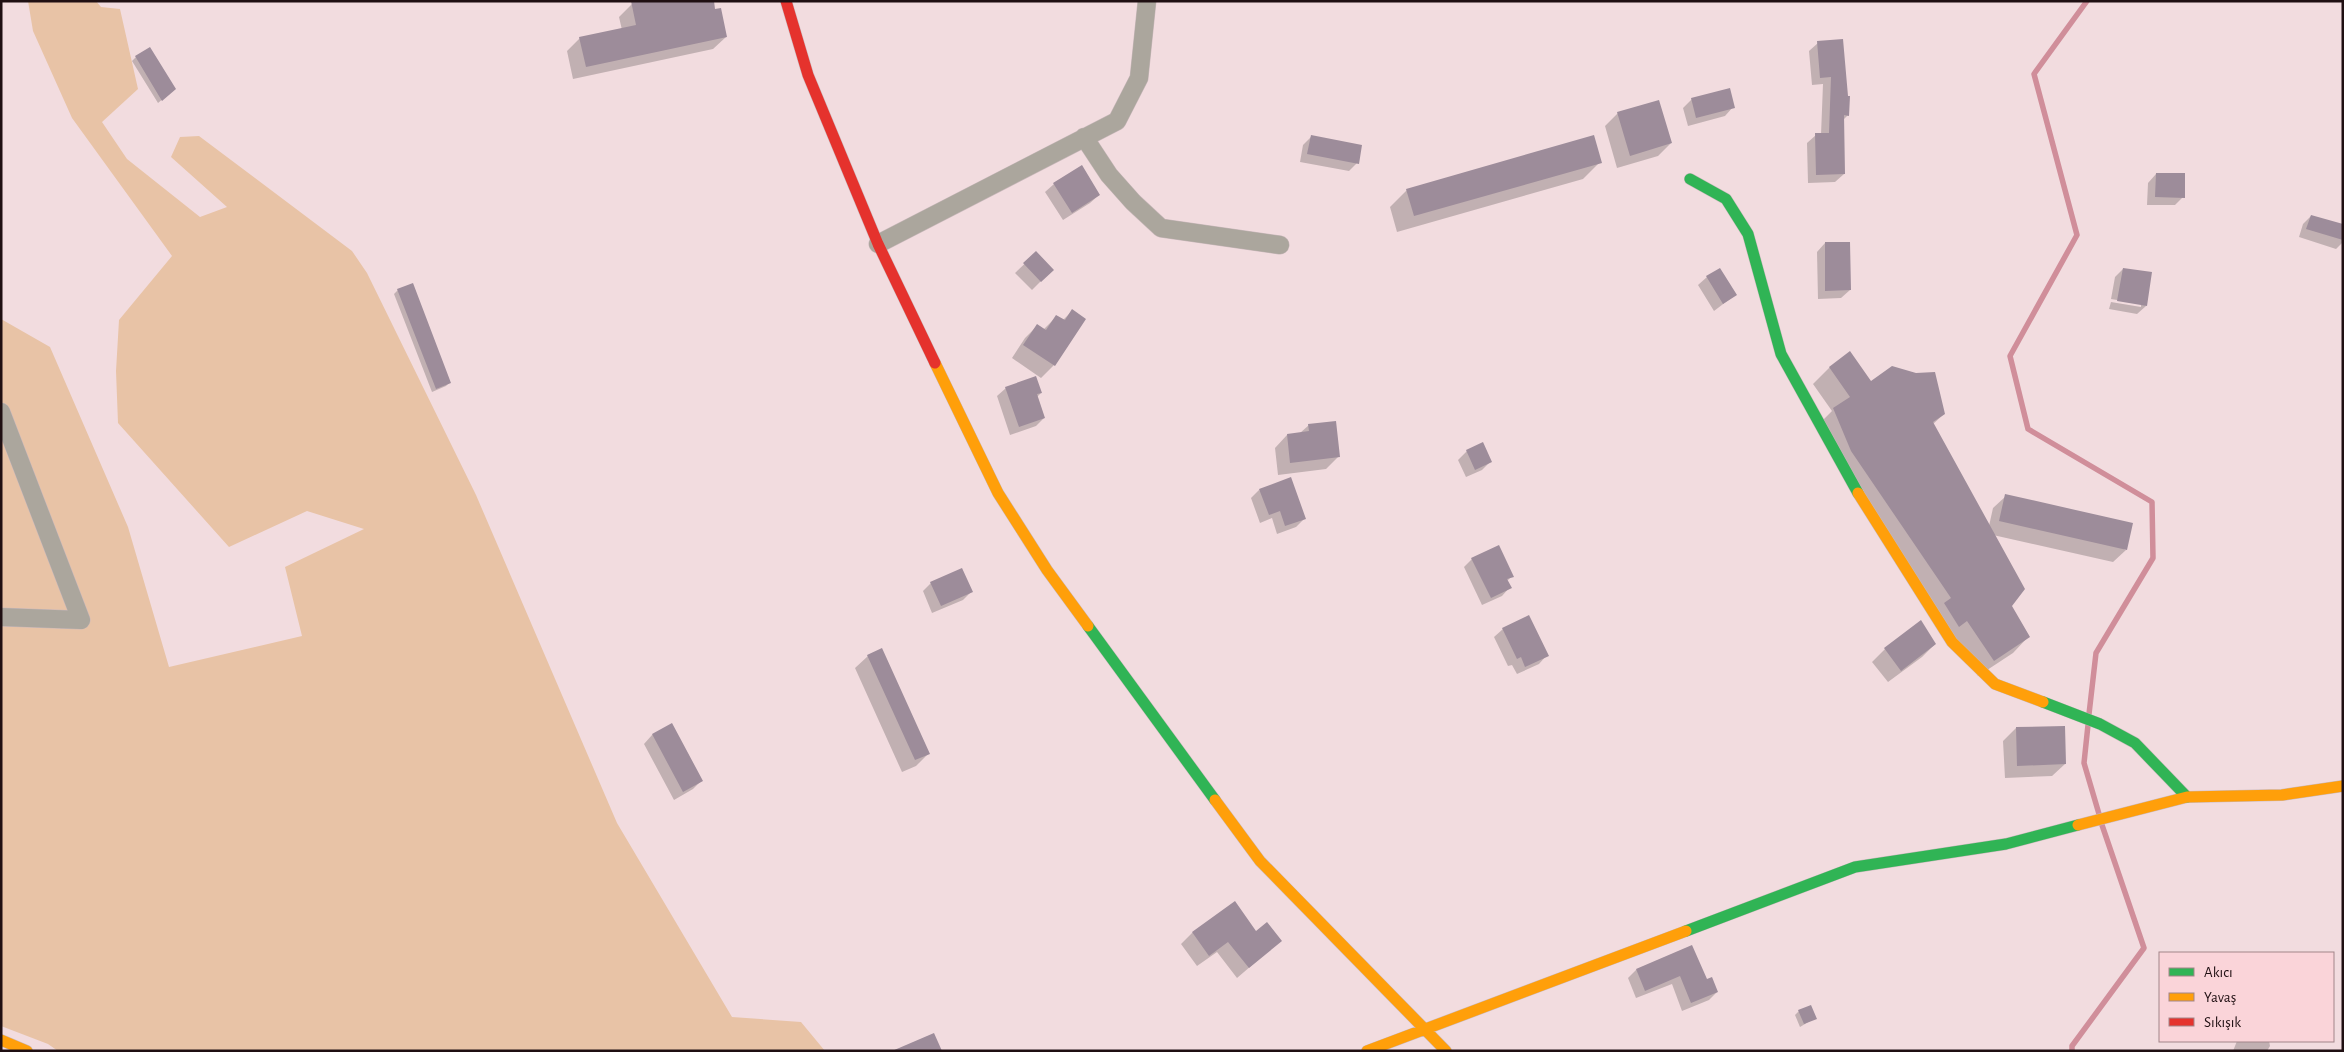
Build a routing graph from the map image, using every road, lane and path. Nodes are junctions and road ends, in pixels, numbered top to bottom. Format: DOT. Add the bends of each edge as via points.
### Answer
graph roads {
  1 [pos="786,1"];
  2 [pos="1147,1"];
  3 [pos="1084,137"];
  4 [pos="1690,179"];
  5 [pos="878,244"];
  6 [pos="1280,245"];
  7 [pos="1,412"];
  8 [pos="1,618"];
  9 [pos="2343,786"];
  10 [pos="2187,797"];
  11 [pos="1425,1029"];
  12 [pos="1,1040"];
  13 [pos="27,1051"];
  14 [pos="1367,1051"];
  15 [pos="1446,1051"];
  1 -- 5 [label="street" via="808,75"];
  2 -- 3 [label="street" via="1140,78 1117,120"];
  3 -- 5 [label="street"];
  3 -- 6 [label="street" via="1132,202 1161,228"];
  4 -- 10 [label="street" via="1726,199 1748,234 1781,354 1854,486 1952,642 1995,684 2100,724 2135,743"];
  5 -- 11 [label="street" via="998,493 1047,570 1260,861"];
  7 -- 8 [label="street" via="81,620"];
  9 -- 10 [label="street" via="2282,795"];
  10 -- 11 [label="street" via="2006,844 1855,867"];
  11 -- 14 [label="street"];
  11 -- 15 [label="street"];
  12 -- 13 [label="street"];
}
